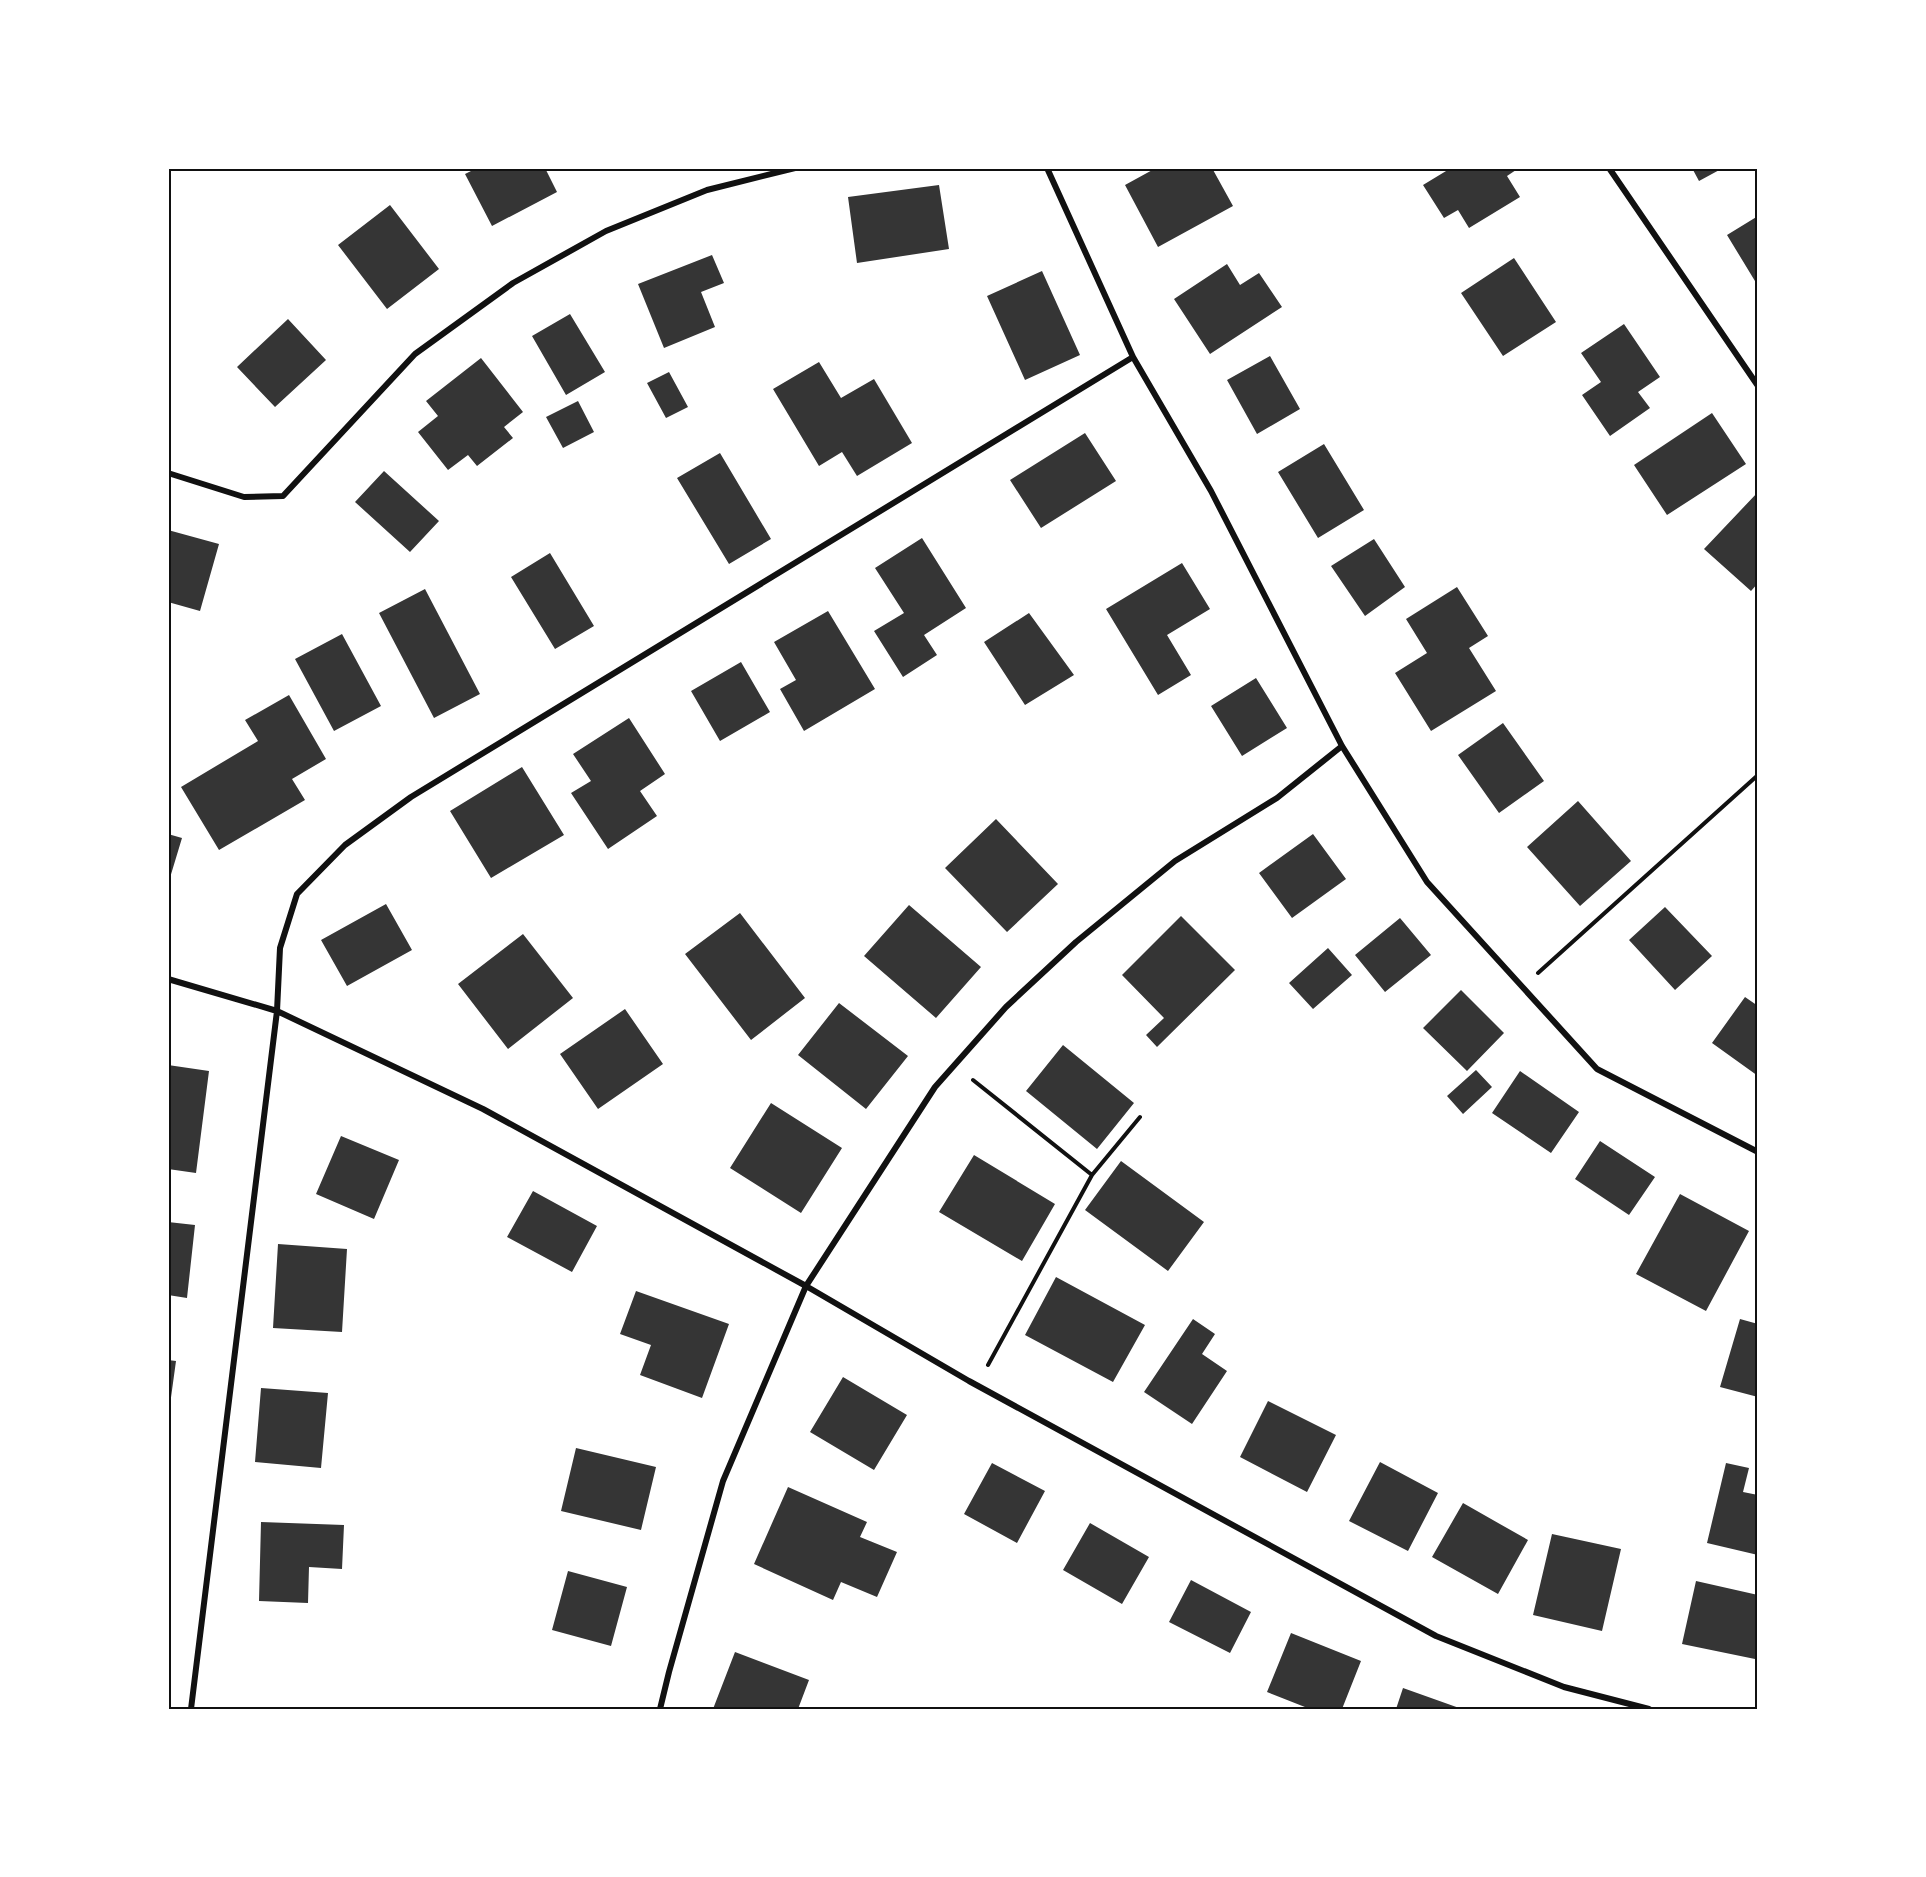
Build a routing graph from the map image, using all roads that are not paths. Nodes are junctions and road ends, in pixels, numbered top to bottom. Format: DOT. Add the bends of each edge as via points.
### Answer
graph roads {
  1 [pos="795,168"];
  2 [pos="1047,168"];
  3 [pos="1610,168"];
  4 [pos="1133,357"];
  5 [pos="1758,386"];
  6 [pos="168,473"];
  7 [pos="1342,746"];
  8 [pos="168,979"];
  9 [pos="278,1011"];
  10 [pos="1758,1152"];
  11 [pos="806,1286"];
  12 [pos="191,1709"];
  13 [pos="660,1709"];
  14 [pos="1649,1709"];
  1 -- 6 [label="street" via="707,190 606,231 513,283 415,354 283,496 244,497"];
  2 -- 4 [label="street"];
  3 -- 5 [label="street"];
  4 -- 7 [label="street" via="1211,492"];
  4 -- 9 [label="street" via="411,797 345,845 297,894 280,948"];
  7 -- 10 [label="street" via="1427,882 1597,1069"];
  7 -- 11 [label="street" via="1277,798 1175,861 1076,942 1006,1007 935,1087"];
  8 -- 9 [label="street"];
  9 -- 11 [label="street" via="483,1109"];
  9 -- 12 [label="street"];
  11 -- 13 [label="street" via="723,1481"];
  11 -- 14 [label="street" via="978,1385 1436,1636 1564,1687"];
}
